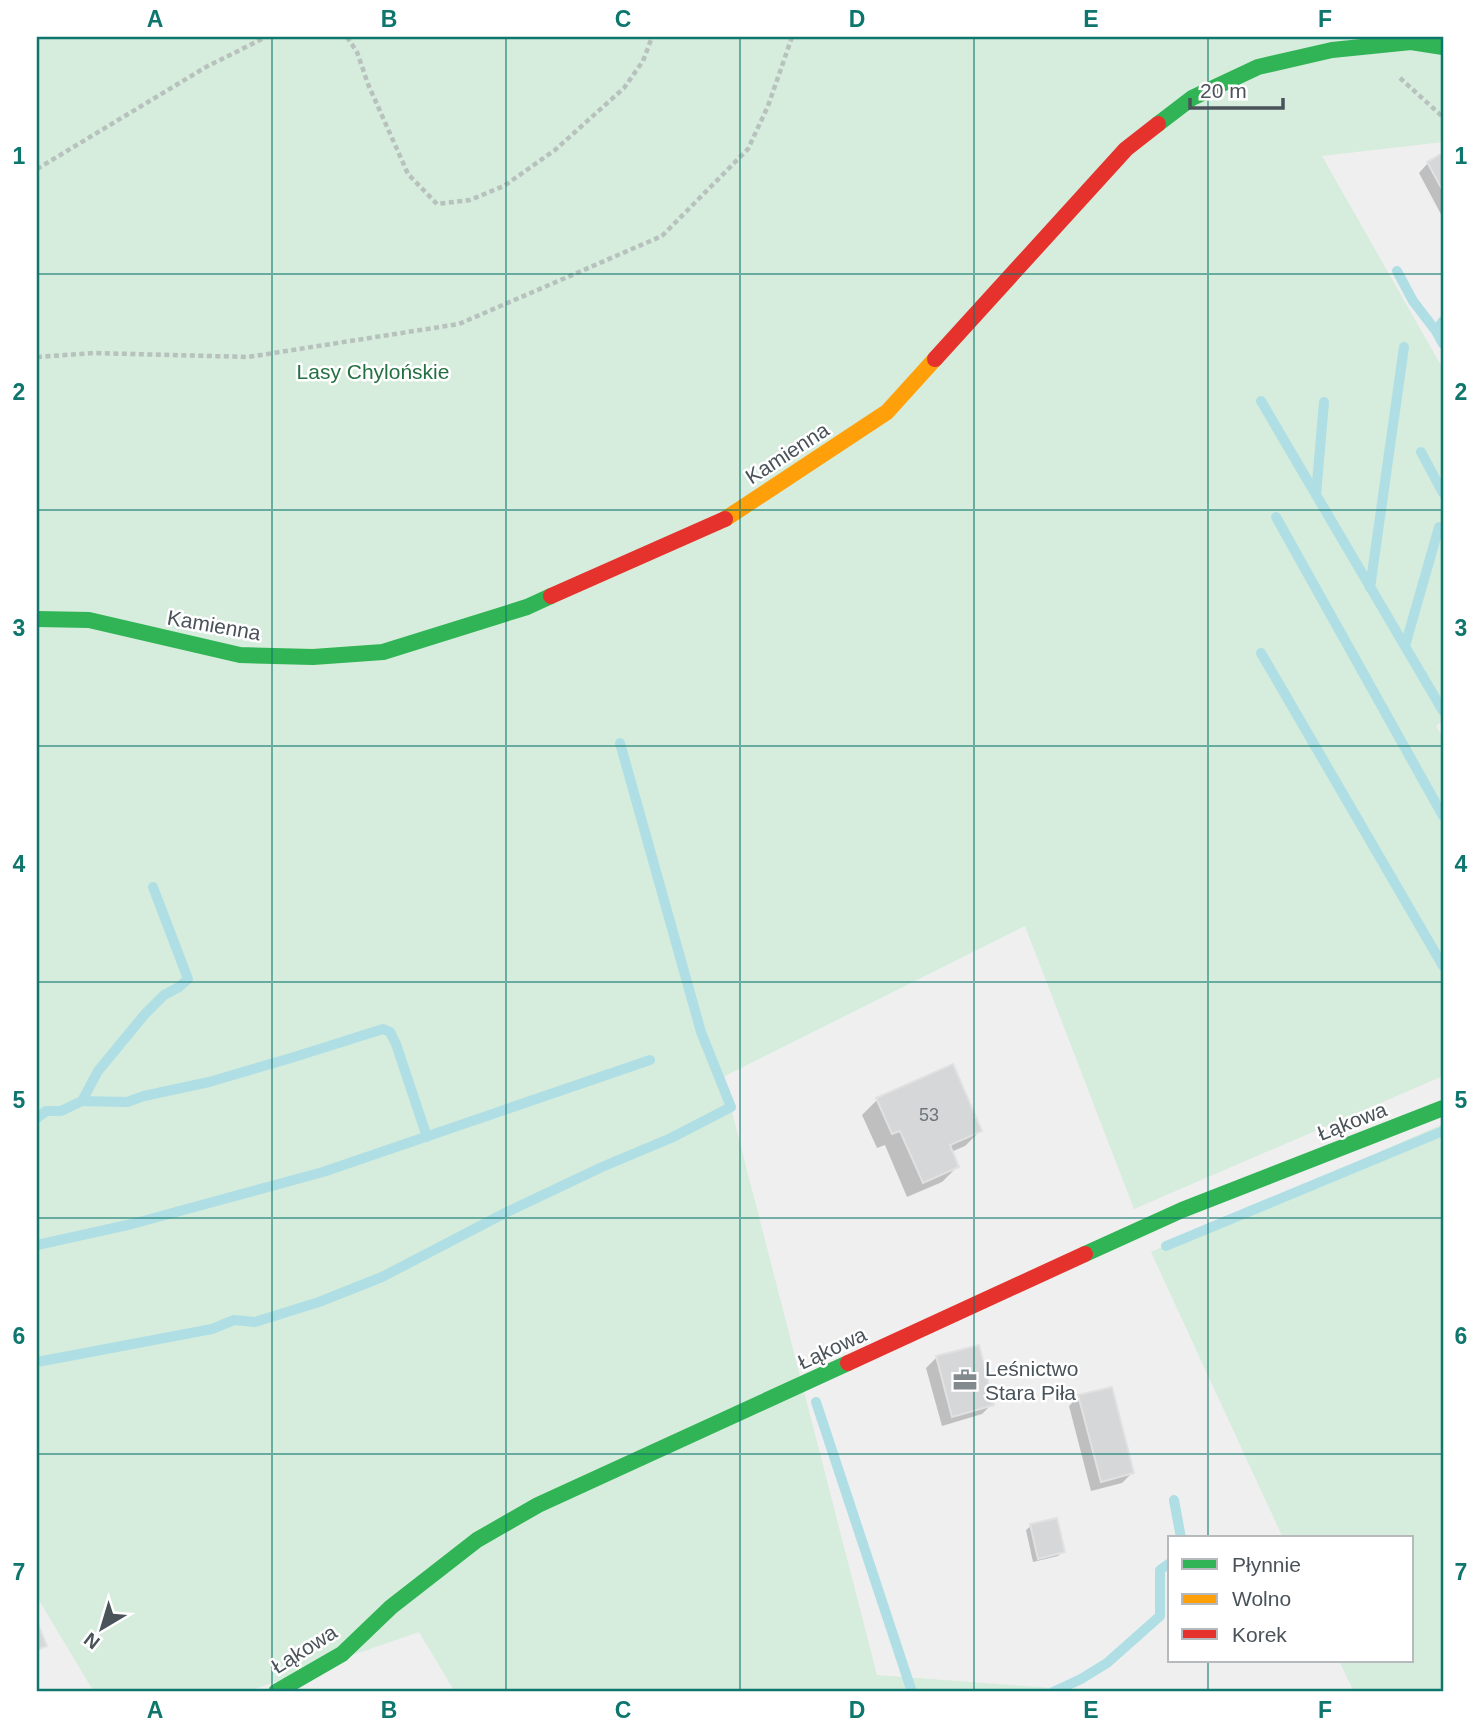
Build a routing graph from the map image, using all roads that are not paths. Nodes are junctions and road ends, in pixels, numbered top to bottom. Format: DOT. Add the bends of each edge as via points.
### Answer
graph roads {
  1 [pos="1443,47"];
  2 [pos="37,619"];
  3 [pos="1443,1108"];
  4 [pos="276,1692"];
  1 -- 2 [label="street, Kamienna" via="1411,42 1332,50 1258,67 1192,98 1126,149 887,412 722,521 527,607 383,652 313,657 240,655 89,620"];
  3 -- 4 [label="street, Łąkowa" via="1182,1210 538,1505 477,1539 391,1607 342,1654"];
}
